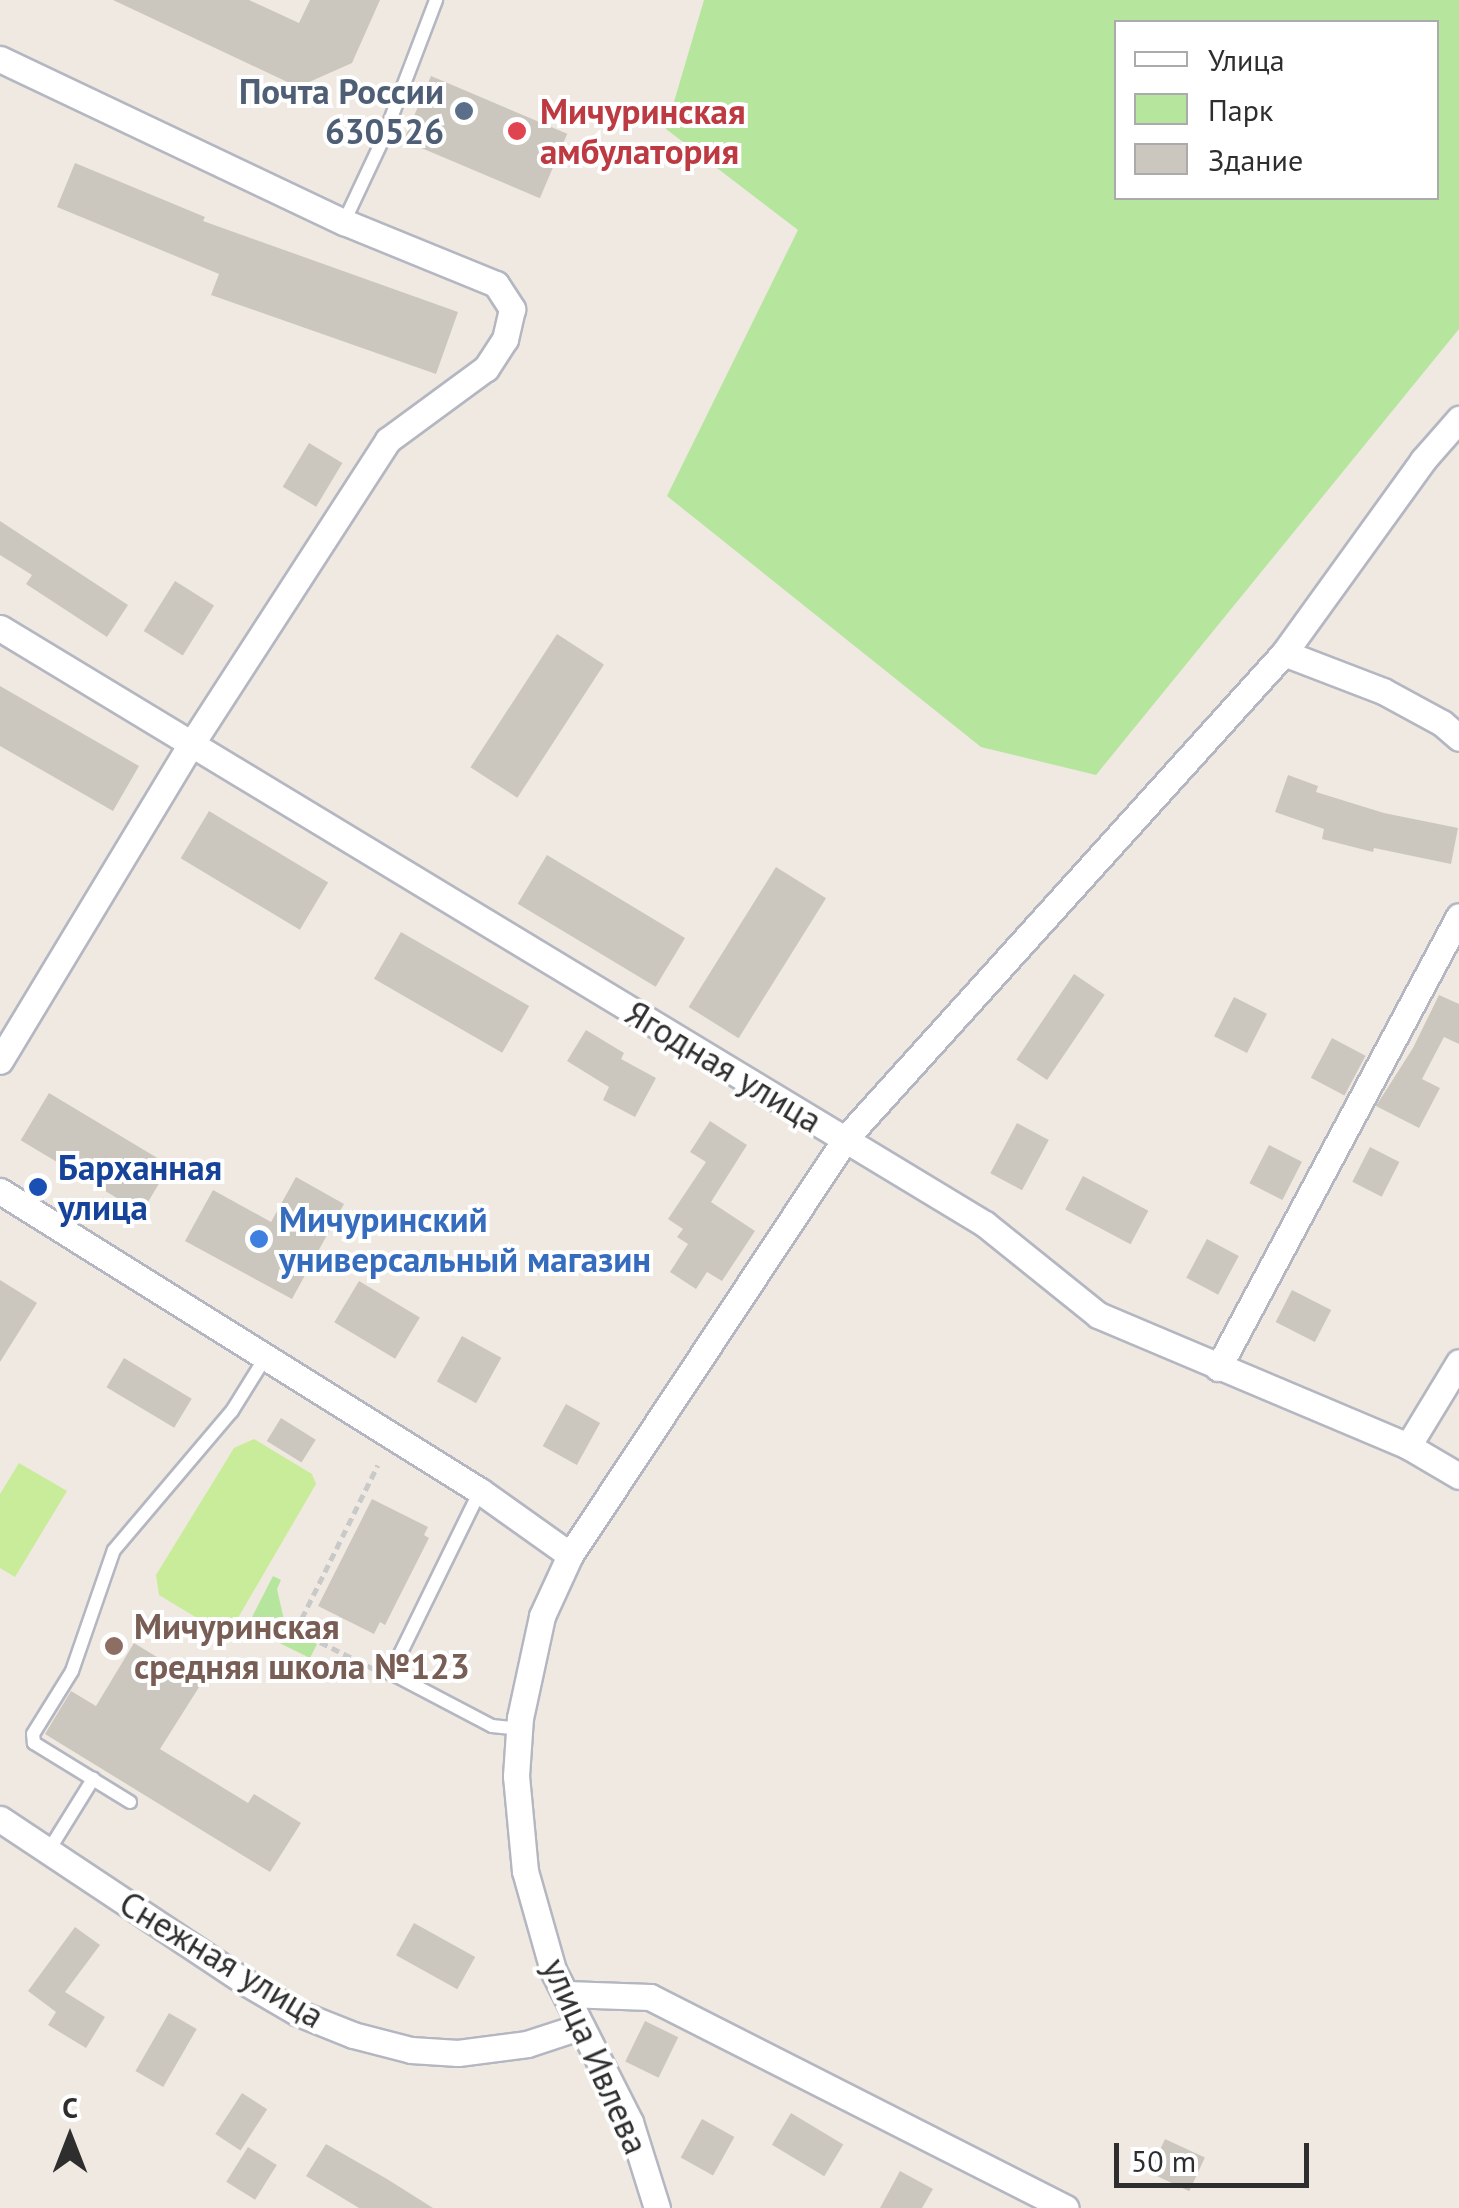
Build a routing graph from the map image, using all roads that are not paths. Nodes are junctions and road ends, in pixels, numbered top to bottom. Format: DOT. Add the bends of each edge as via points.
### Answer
graph roads {
  1 [pos="436,0"];
  2 [pos="0,59"];
  3 [pos="344,222"];
  4 [pos="1459,419"];
  5 [pos="0,628"];
  6 [pos="1284,653"];
  7 [pos="1459,738"];
  8 [pos="191,744"];
  9 [pos="1459,916"];
  10 [pos="0,1061"];
  11 [pos="845,1139"];
  12 [pos="0,1191"];
  13 [pos="265,1358"];
  14 [pos="1459,1362"];
  15 [pos="1218,1368"];
  16 [pos="1408,1446"];
  17 [pos="1459,1476"];
  18 [pos="480,1491"];
  19 [pos="570,1555"];
  20 [pos="519,1728"];
  21 [pos="93,1779"];
  22 [pos="130,1802"];
  23 [pos="0,1819"];
  24 [pos="49,1850"];
  25 [pos="566,1994"];
  26 [pos="579,2027"];
  27 [pos="657,2208"];
  28 [pos="1066,2208"];
  1 -- 3 [label="lane"];
  2 -- 3 [label="street"];
  3 -- 8 [label="street" via="496,284 512,309 505,339 486,368 388,440"];
  4 -- 6 [label="street, улица Ивлева" via="1422,460"];
  5 -- 8 [label="street, Ягодная улица"];
  6 -- 7 [label="street" via="1383,691"];
  6 -- 11 [label="street, улица Ивлева"];
  8 -- 10 [label="street"];
  8 -- 11 [label="street, Ягодная улица"];
  9 -- 15 [label="street"];
  11 -- 15 [label="street, Ягодная улица" via="985,1224 1098,1316"];
  11 -- 19 [label="street, улица Ивлева"];
  12 -- 13 [label="street"];
  13 -- 18 [label="street"];
  13 -- 21 [label="lane" via="232,1411 114,1550 72,1670 32,1734 34,1744"];
  14 -- 16 [label="street"];
  15 -- 16 [label="street, Ягодная улица"];
  16 -- 17 [label="street, Ягодная улица"];
  18 -- 19 [label="street"];
  18 -- 20 [label="lane" via="391,1673 492,1726"];
  19 -- 20 [label="street, улица Ивлева" via="542,1616"];
  20 -- 25 [label="street, улица Ивлева" via="516,1776 526,1871"];
  21 -- 22 [label="lane"];
  21 -- 24 [label="lane"];
  23 -- 24 [label="street, Снежная улица"];
  24 -- 26 [label="street, Снежная улица" via="245,1982 298,2014 353,2035 458,2053 527,2044"];
  25 -- 26 [label="street, улица Ивлева"];
  25 -- 28 [label="street" via="650,1997"];
  26 -- 27 [label="street, улица Ивлева" via="630,2122"];
}
